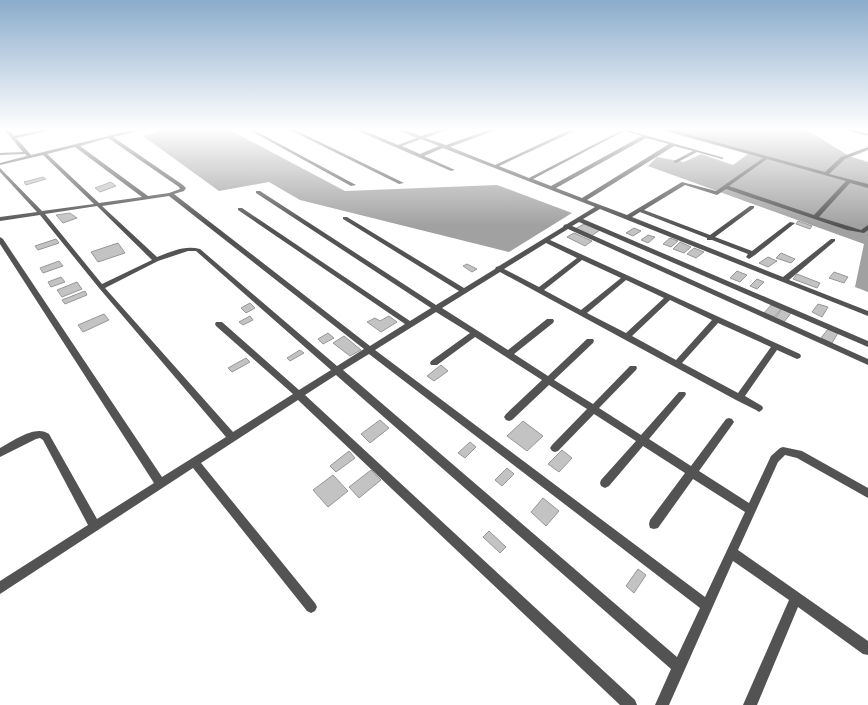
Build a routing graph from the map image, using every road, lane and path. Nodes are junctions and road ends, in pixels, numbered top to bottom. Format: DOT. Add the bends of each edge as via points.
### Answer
graph roads {
  1 [pos="10,161"];
  2 [pos="52,161"];
  3 [pos="97,161"];
  4 [pos="143,161"];
  5 [pos="309,161"];
  6 [pos="356,161"];
  7 [pos="432,161"];
  8 [pos="482,161"];
  9 [pos="507,161"];
  10 [pos="566,161"];
  11 [pos="601,161"];
  12 [pos="646,161"];
  13 [pos="761,161"];
  14 [pos="780,161"];
  15 [pos="840,161"];
  16 [pos="0,164"];
  17 [pos="496,166"];
  18 [pos="0,169"];
  19 [pos="453,170"];
  20 [pos="826,174"];
  21 [pos="530,180"];
  22 [pos="849,181"];
  23 [pos="401,183"];
  24 [pos="353,185"];
  25 [pos="868,186"];
  26 [pos="726,187"];
  27 [pos="552,188"];
  28 [pos="258,192"];
  29 [pos="170,194"];
  30 [pos="146,197"];
  31 [pos="583,200"];
  32 [pos="98,204"];
  33 [pos="599,207"];
  34 [pos="752,207"];
  35 [pos="240,209"];
  36 [pos="640,210"];
  37 [pos="41,213"];
  38 [pos="345,218"];
  39 [pos="628,218"];
  40 [pos="816,218"];
  41 [pos="0,219"];
  42 [pos="578,219"];
  43 [pos="792,223"];
  44 [pos="566,226"];
  45 [pos="868,227"];
  46 [pos="711,237"];
  47 [pos="0,239"];
  48 [pos="544,240"];
  49 [pos="833,240"];
  50 [pos="700,246"];
  51 [pos="753,254"];
  52 [pos="582,257"];
  53 [pos="156,260"];
  54 [pos="742,263"];
  55 [pos="498,268"];
  56 [pos="626,277"];
  57 [pos="784,280"];
  58 [pos="101,287"];
  59 [pos="463,290"];
  60 [pos="539,290"];
  61 [pos="669,297"];
  62 [pos="436,308"];
  63 [pos="582,313"];
  64 [pos="868,314"];
  65 [pos="716,319"];
  66 [pos="550,321"];
  67 [pos="219,324"];
  68 [pos="410,324"];
  69 [pos="475,333"];
  70 [pos="626,337"];
  71 [pos="590,341"];
  72 [pos="868,344"];
  73 [pos="776,346"];
  74 [pos="370,350"];
  75 [pos="508,354"];
  76 [pos="797,356"];
  77 [pos="868,362"];
  78 [pos="434,363"];
  79 [pos="677,364"];
  80 [pos="633,368"];
  81 [pos="337,370"];
  82 [pos="549,380"];
  83 [pos="682,394"];
  84 [pos="299,395"];
  85 [pos="739,398"];
  86 [pos="759,408"];
  87 [pos="593,409"];
  88 [pos="510,417"];
  89 [pos="729,422"];
  90 [pos="232,437"];
  91 [pos="643,441"];
  92 [pos="555,448"];
  93 [pos="0,453"];
  94 [pos="194,462"];
  95 [pos="693,473"];
  96 [pos="605,483"];
  97 [pos="161,484"];
  98 [pos="868,493"];
  99 [pos="751,510"];
  100 [pos="654,524"];
  101 [pos="95,527"];
  102 [pos="732,553"];
  103 [pos="0,588"];
  104 [pos="796,598"];
  105 [pos="311,606"];
  106 [pos="707,606"];
  107 [pos="868,649"];
  108 [pos="679,667"];
  109 [pos="630,705"];
  110 [pos="662,705"];
  111 [pos="750,705"];
  1 -- 16 [label="street"];
  2 -- 32 [label="street"];
  3 -- 30 [label="street"];
  4 -- 29 [label="street" via="182,188"];
  5 -- 24 [label="street"];
  6 -- 23 [label="street"];
  7 -- 19 [label="street"];
  8 -- 17 [label="street"];
  9 -- 17 [label="street"];
  10 -- 21 [label="street"];
  11 -- 27 [label="street"];
  12 -- 31 [label="street"];
  13 -- 26 [label="street"];
  14 -- 20 [label="street"];
  15 -- 20 [label="street"];
  17 -- 21 [label="street"];
  18 -- 37 [label="street"];
  20 -- 22 [label="street"];
  21 -- 27 [label="street"];
  22 -- 25 [label="street"];
  22 -- 40 [label="street"];
  26 -- 36 [label="street" via="717,193 684,183"];
  26 -- 40 [label="street"];
  27 -- 31 [label="street"];
  28 -- 62 [label="street"];
  29 -- 30 [label="street"];
  29 -- 74 [label="street"];
  30 -- 32 [label="street"];
  31 -- 33 [label="street"];
  32 -- 37 [label="street"];
  32 -- 53 [label="street"];
  33 -- 39 [label="street"];
  33 -- 42 [label="street"];
  34 -- 46 [label="street"];
  35 -- 68 [label="street"];
  36 -- 39 [label="street"];
  36 -- 46 [label="street"];
  37 -- 41 [label="street"];
  37 -- 58 [label="street"];
  38 -- 59 [label="street"];
  39 -- 50 [label="street"];
  40 -- 45 [label="street" via="862,232"];
  42 -- 44 [label="street"];
  42 -- 72 [label="street"];
  43 -- 51 [label="street"];
  44 -- 48 [label="street"];
  44 -- 77 [label="street"];
  46 -- 50 [label="street"];
  46 -- 51 [label="street"];
  47 -- 97 [label="street"];
  48 -- 52 [label="street"];
  48 -- 55 [label="street"];
  49 -- 57 [label="street"];
  50 -- 54 [label="street"];
  51 -- 54 [label="street"];
  52 -- 56 [label="street"];
  52 -- 60 [label="street"];
  53 -- 58 [label="street"];
  53 -- 81 [label="street" via="186,249 198,250"];
  54 -- 57 [label="street"];
  55 -- 59 [label="street"];
  55 -- 60 [label="street"];
  56 -- 61 [label="street"];
  56 -- 63 [label="street"];
  57 -- 64 [label="street"];
  58 -- 90 [label="street"];
  59 -- 62 [label="street"];
  60 -- 63 [label="street"];
  61 -- 65 [label="street"];
  61 -- 70 [label="street"];
  62 -- 68 [label="street"];
  62 -- 69 [label="street"];
  63 -- 70 [label="street"];
  65 -- 73 [label="street"];
  65 -- 79 [label="street"];
  66 -- 75 [label="street"];
  67 -- 84 [label="street"];
  68 -- 74 [label="street"];
  69 -- 75 [label="street"];
  69 -- 78 [label="street"];
  70 -- 79 [label="street"];
  71 -- 82 [label="street"];
  73 -- 76 [label="street"];
  73 -- 85 [label="street"];
  74 -- 81 [label="street"];
  74 -- 106 [label="street"];
  75 -- 82 [label="street"];
  79 -- 85 [label="street"];
  80 -- 87 [label="street"];
  81 -- 84 [label="street"];
  81 -- 108 [label="street"];
  82 -- 87 [label="street"];
  82 -- 88 [label="street"];
  83 -- 91 [label="street"];
  84 -- 90 [label="street"];
  84 -- 109 [label="street"];
  85 -- 86 [label="street"];
  87 -- 91 [label="street"];
  87 -- 92 [label="street"];
  89 -- 95 [label="street"];
  90 -- 94 [label="street"];
  91 -- 95 [label="street"];
  91 -- 96 [label="street"];
  93 -- 101 [label="street" via="34,435 42,434 46,437"];
  94 -- 97 [label="street"];
  94 -- 105 [label="street"];
  95 -- 99 [label="street"];
  95 -- 100 [label="street"];
  97 -- 101 [label="street"];
  98 -- 99 [label="street" via="799,454 783,451 774,459"];
  99 -- 102 [label="street"];
  101 -- 103 [label="street"];
  102 -- 104 [label="street"];
  102 -- 106 [label="street"];
  104 -- 107 [label="street"];
  104 -- 111 [label="street"];
  106 -- 108 [label="street"];
  108 -- 110 [label="street"];
}
